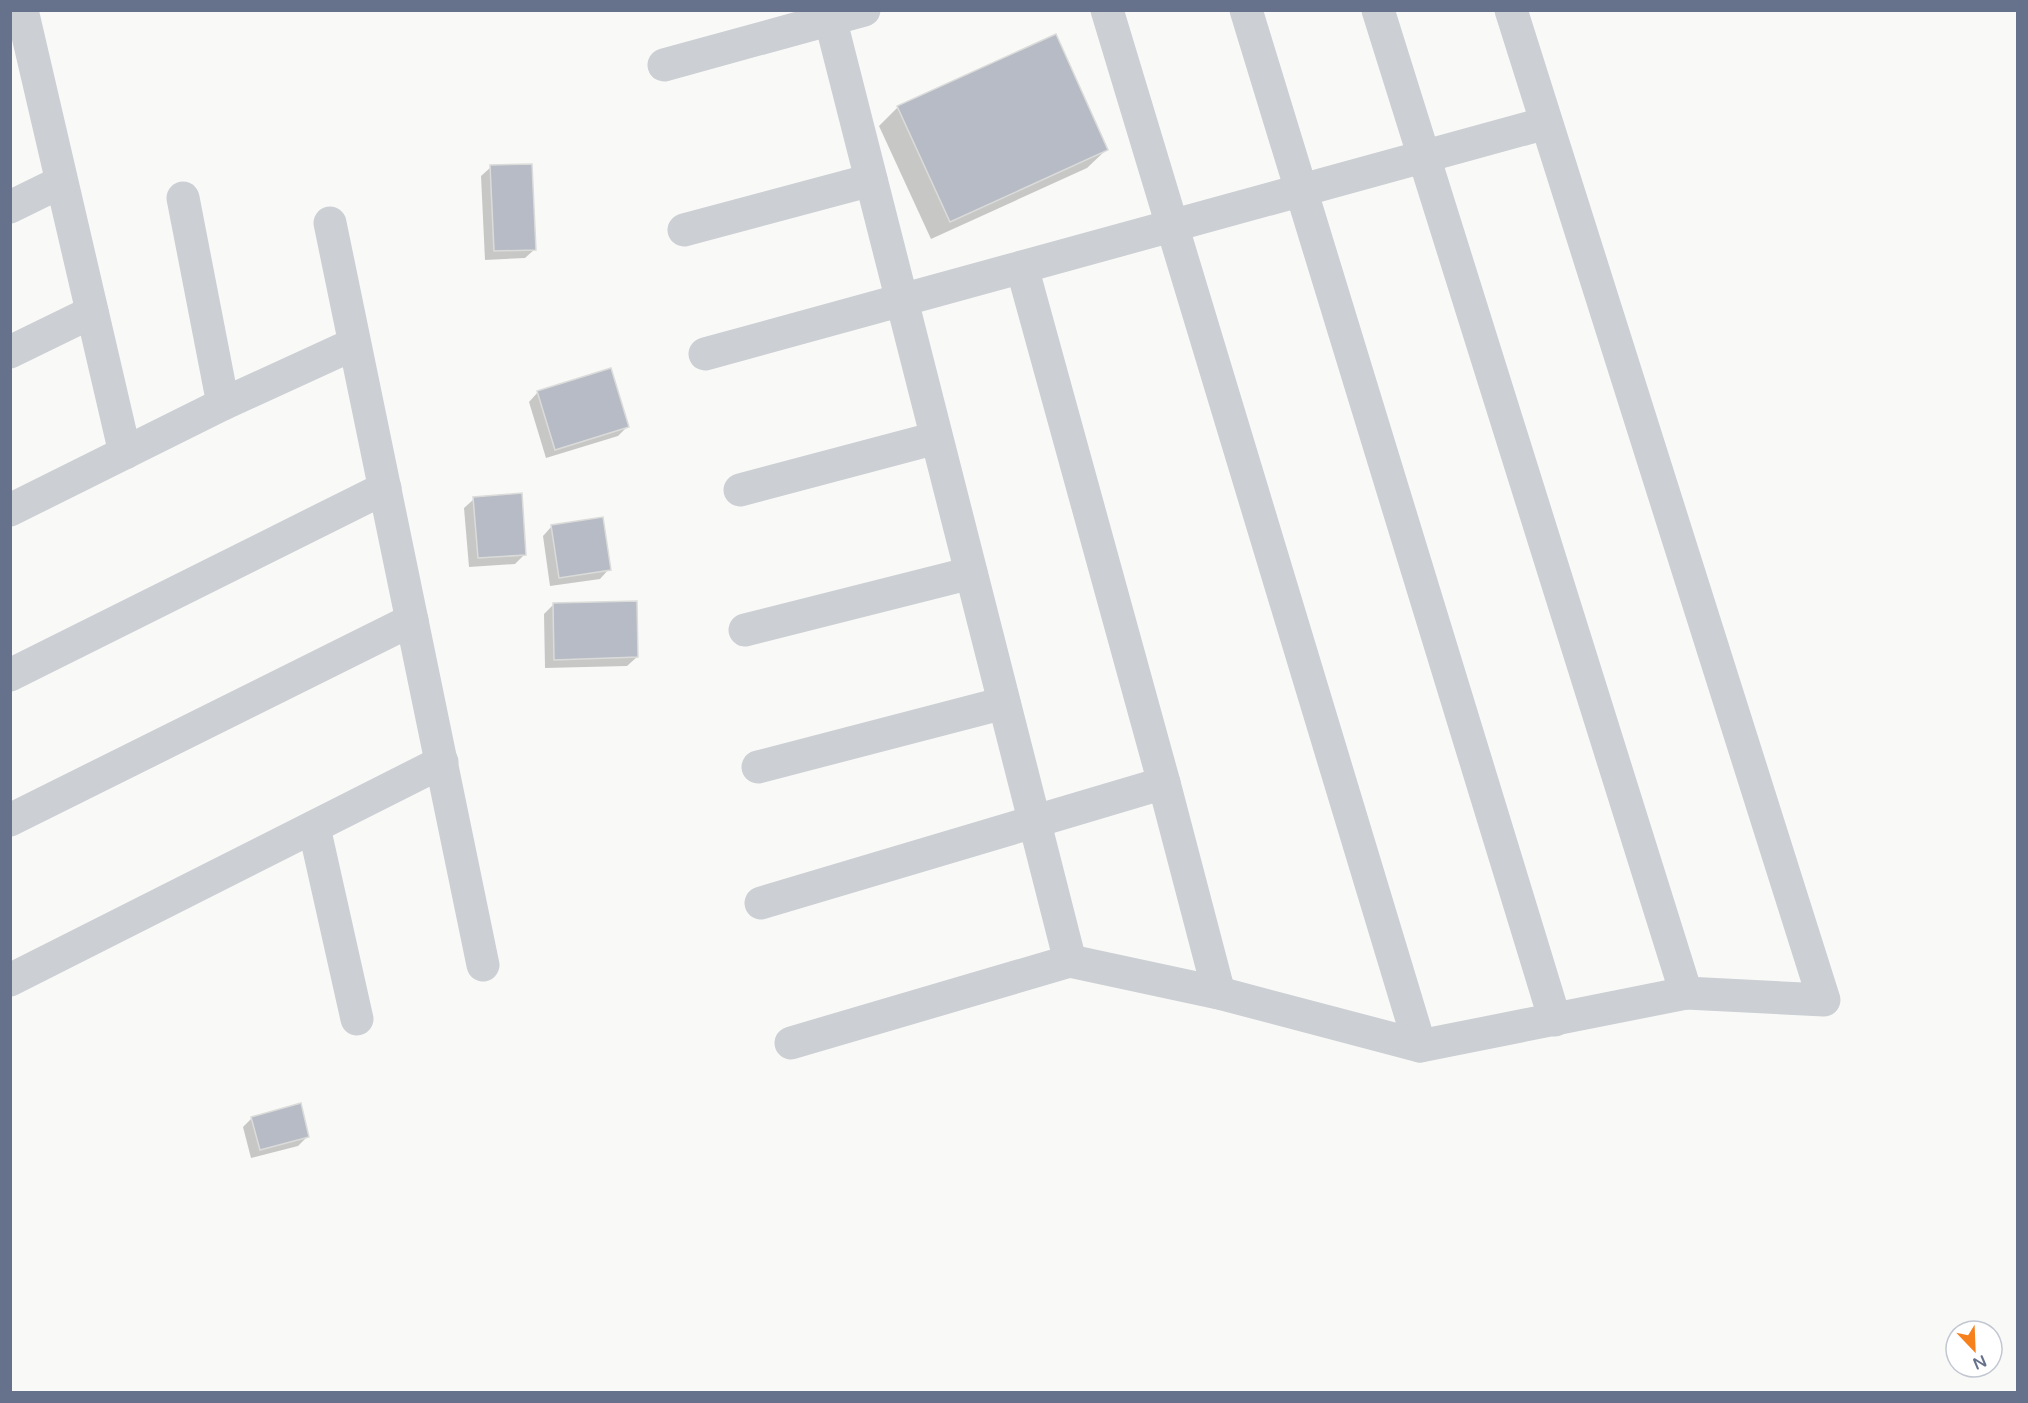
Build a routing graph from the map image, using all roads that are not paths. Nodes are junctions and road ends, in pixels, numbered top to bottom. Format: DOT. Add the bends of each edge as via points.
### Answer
graph roads {
  1 [pos="864,10"];
  2 [pos="1107,10"];
  3 [pos="1246,10"];
  4 [pos="1378,10"];
  5 [pos="1511,10"];
  6 [pos="830,15"];
  7 [pos="20,29"];
  8 [pos="664,65"];
  9 [pos="1546,123"];
  10 [pos="1424,156"];
  11 [pos="872,180"];
  12 [pos="61,182"];
  13 [pos="1301,190"];
  14 [pos="183,198"];
  15 [pos="10,207"];
  16 [pos="330,223"];
  17 [pos="1173,225"];
  18 [pos="684,230"];
  19 [pos="1022,267"];
  20 [pos="902,300"];
  21 [pos="92,312"];
  22 [pos="354,344"];
  23 [pos="10,352"];
  24 [pos="705,354"];
  25 [pos="223,404"];
  26 [pos="936,438"];
  27 [pos="125,453"];
  28 [pos="385,488"];
  29 [pos="740,490"];
  30 [pos="10,510"];
  31 [pos="971,573"];
  32 [pos="412,620"];
  33 [pos="745,630"];
  34 [pos="10,675"];
  35 [pos="1004,703"];
  36 [pos="442,762"];
  37 [pos="758,767"];
  38 [pos="1164,783"];
  39 [pos="10,820"];
  40 [pos="1034,822"];
  41 [pos="314,827"];
  42 [pos="761,903"];
  43 [pos="1070,961"];
  44 [pos="483,965"];
  45 [pos="10,980"];
  46 [pos="1219,993"];
  47 [pos="1686,993"];
  48 [pos="357,1019"];
  49 [pos="1555,1020"];
  50 [pos="791,1043"];
  51 [pos="1420,1046"];
  1 -- 6 [label="street"];
  2 -- 17 [label="street"];
  3 -- 13 [label="street"];
  4 -- 10 [label="street"];
  5 -- 9 [label="street"];
  6 -- 8 [label="street"];
  6 -- 11 [label="street"];
  7 -- 12 [label="street"];
  9 -- 10 [label="street"];
  9 -- 47 [label="street" via="1824,1000"];
  10 -- 13 [label="street"];
  10 -- 47 [label="street"];
  11 -- 18 [label="street"];
  11 -- 20 [label="street"];
  12 -- 15 [label="street"];
  12 -- 21 [label="street"];
  13 -- 17 [label="street"];
  13 -- 49 [label="street"];
  14 -- 25 [label="street"];
  16 -- 22 [label="street"];
  17 -- 19 [label="street"];
  17 -- 51 [label="street"];
  19 -- 20 [label="street"];
  19 -- 38 [label="street"];
  20 -- 24 [label="street"];
  20 -- 26 [label="street"];
  21 -- 23 [label="street"];
  21 -- 27 [label="street"];
  22 -- 25 [label="street"];
  22 -- 28 [label="street"];
  25 -- 27 [label="street"];
  26 -- 29 [label="street"];
  26 -- 31 [label="street"];
  27 -- 30 [label="street"];
  28 -- 32 [label="street"];
  28 -- 34 [label="street"];
  31 -- 33 [label="street"];
  31 -- 35 [label="street"];
  32 -- 36 [label="street"];
  32 -- 39 [label="street"];
  35 -- 37 [label="street"];
  35 -- 40 [label="street"];
  36 -- 41 [label="street"];
  36 -- 44 [label="street"];
  38 -- 40 [label="street"];
  38 -- 46 [label="street"];
  40 -- 42 [label="street"];
  40 -- 43 [label="street"];
  41 -- 45 [label="street"];
  41 -- 48 [label="street"];
  43 -- 46 [label="street"];
  43 -- 50 [label="street"];
  46 -- 51 [label="street"];
  47 -- 49 [label="street"];
  49 -- 51 [label="street"];
}
